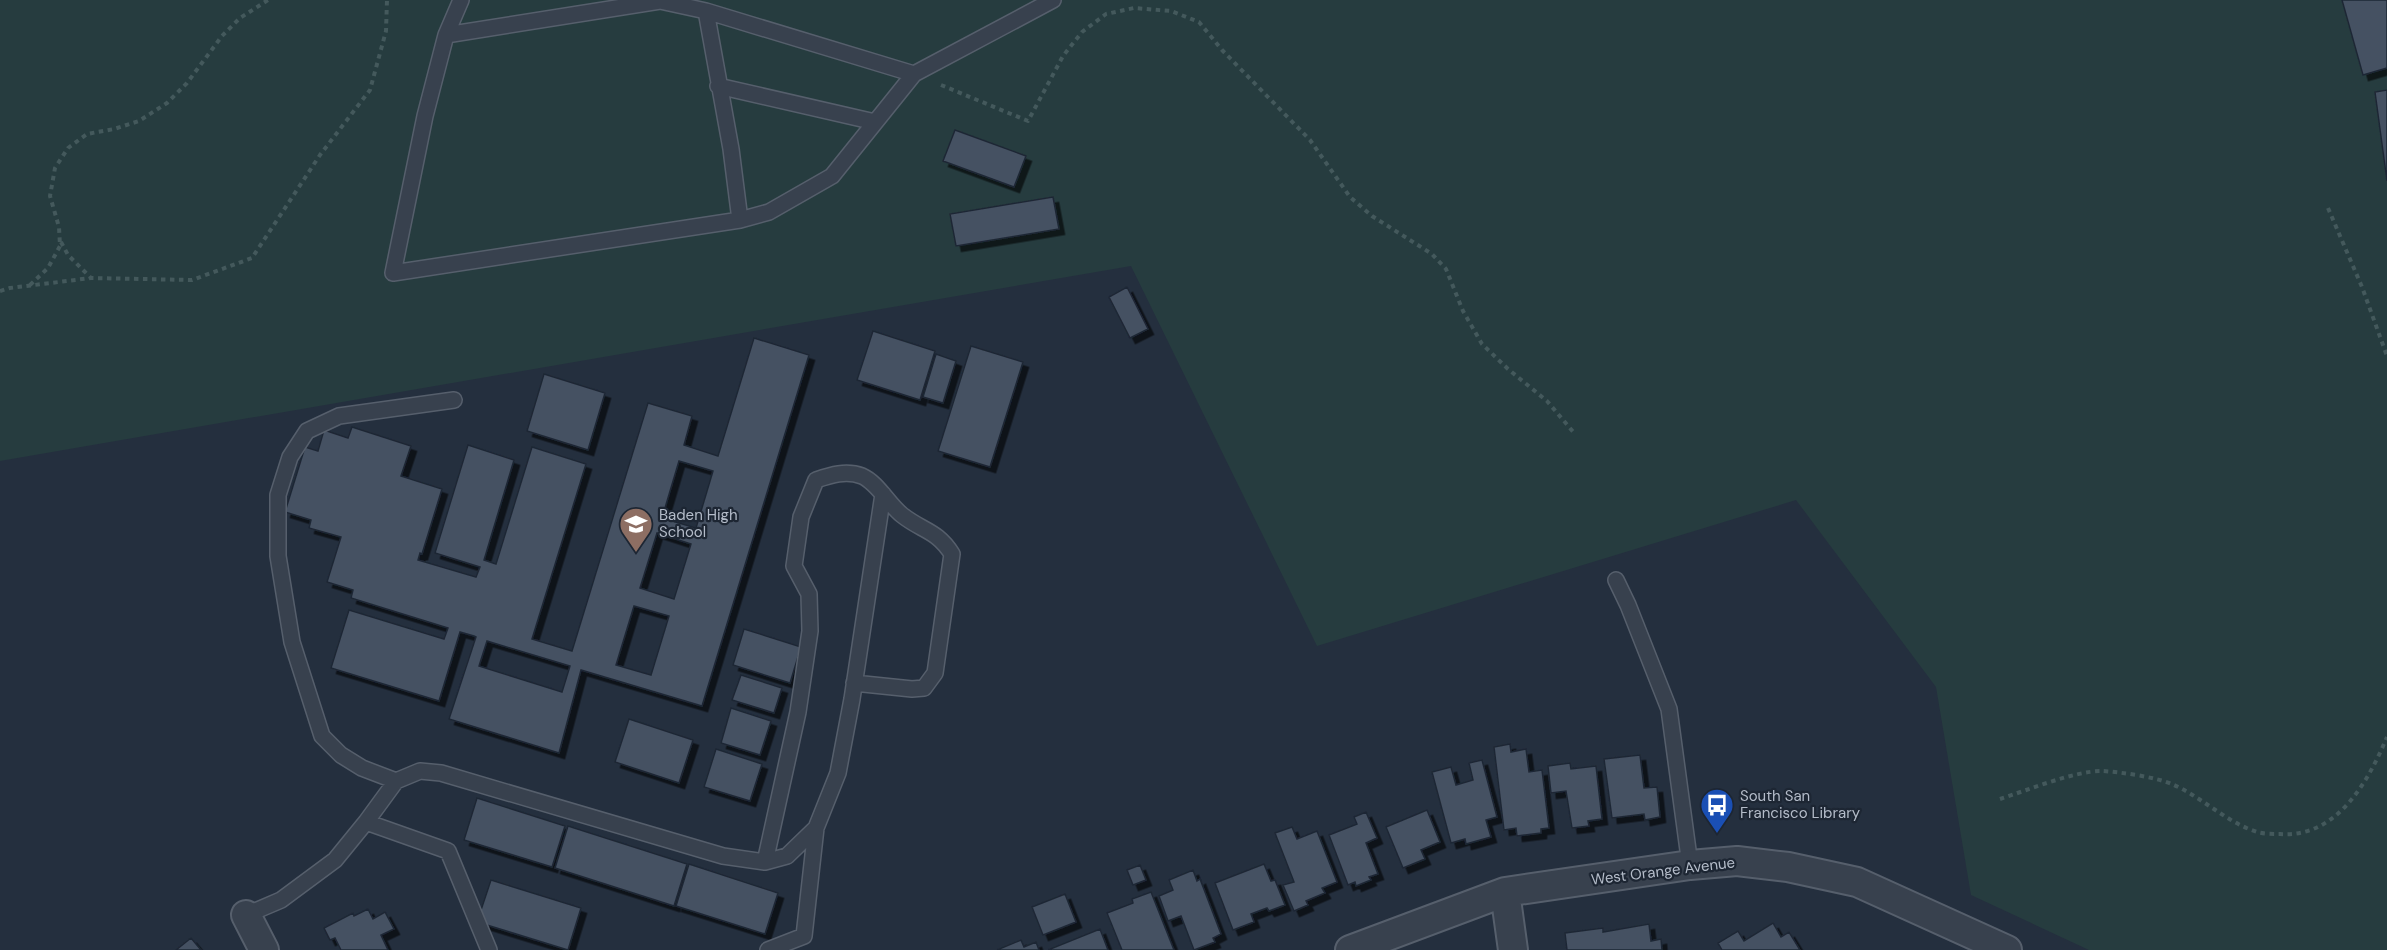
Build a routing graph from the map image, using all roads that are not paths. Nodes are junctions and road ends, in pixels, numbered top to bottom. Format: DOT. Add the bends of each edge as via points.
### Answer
graph roads {
  1 [pos="461,0"];
  2 [pos="660,0"];
  3 [pos="1053,0"];
  4 [pos="706,11"];
  5 [pos="446,35"];
  6 [pos="914,74"];
  7 [pos="718,86"];
  8 [pos="875,122"];
  9 [pos="740,220"];
  10 [pos="454,400"];
  11 [pos="883,494"];
  12 [pos="1616,580"];
  13 [pos="854,683"];
  14 [pos="396,781"];
  15 [pos="366,822"];
  16 [pos="816,828"];
  17 [pos="765,861"];
  18 [pos="1690,865"];
  19 [pos="1505,892"];
  20 [pos="246,915"];
  21 [pos="264,950"];
  22 [pos="489,950"];
  23 [pos="768,950"];
  24 [pos="1350,950"];
  25 [pos="1513,950"];
  26 [pos="2007,950"];
  1 -- 5 [label="lane"];
  2 -- 4 [label="lane"];
  2 -- 5 [label="lane"];
  3 -- 6 [label="lane"];
  4 -- 6 [label="lane"];
  4 -- 7 [label="lane"];
  5 -- 9 [label="lane" via="393,273"];
  6 -- 8 [label="lane"];
  7 -- 8 [label="lane"];
  7 -- 9 [label="lane"];
  8 -- 9 [label="lane" via="832,176 769,212"];
  10 -- 14 [label="lane" via="339,416 307,431 290,457 278,495 278,556 292,642 322,736 362,768"];
  11 -- 13 [label="lane"];
  11 -- 13 [label="lane" via="902,515 944,540 952,554 935,673 924,688"];
  11 -- 17 [label="lane" via="862,476 837,472 816,480 801,517 794,566 809,594 810,631 798,712"];
  12 -- 18 [label="lane" via="1669,709"];
  13 -- 16 [label="lane" via="838,773"];
  14 -- 15 [label="lane"];
  14 -- 17 [label="lane" via="420,771 441,773 723,855"];
  15 -- 20 [label="lane" via="334,860 281,900"];
  15 -- 22 [label="lane" via="448,851"];
  16 -- 17 [label="lane" via="787,856"];
  16 -- 23 [label="lane" via="804,936"];
  18 -- 19 [label="street, West Orange Avenue"];
  18 -- 26 [label="street, West Orange Avenue" via="1737,861 1857,882"];
  19 -- 24 [label="street, West Orange Avenue"];
  19 -- 25 [label="street"];
  20 -- 21 [label="street"];
}
